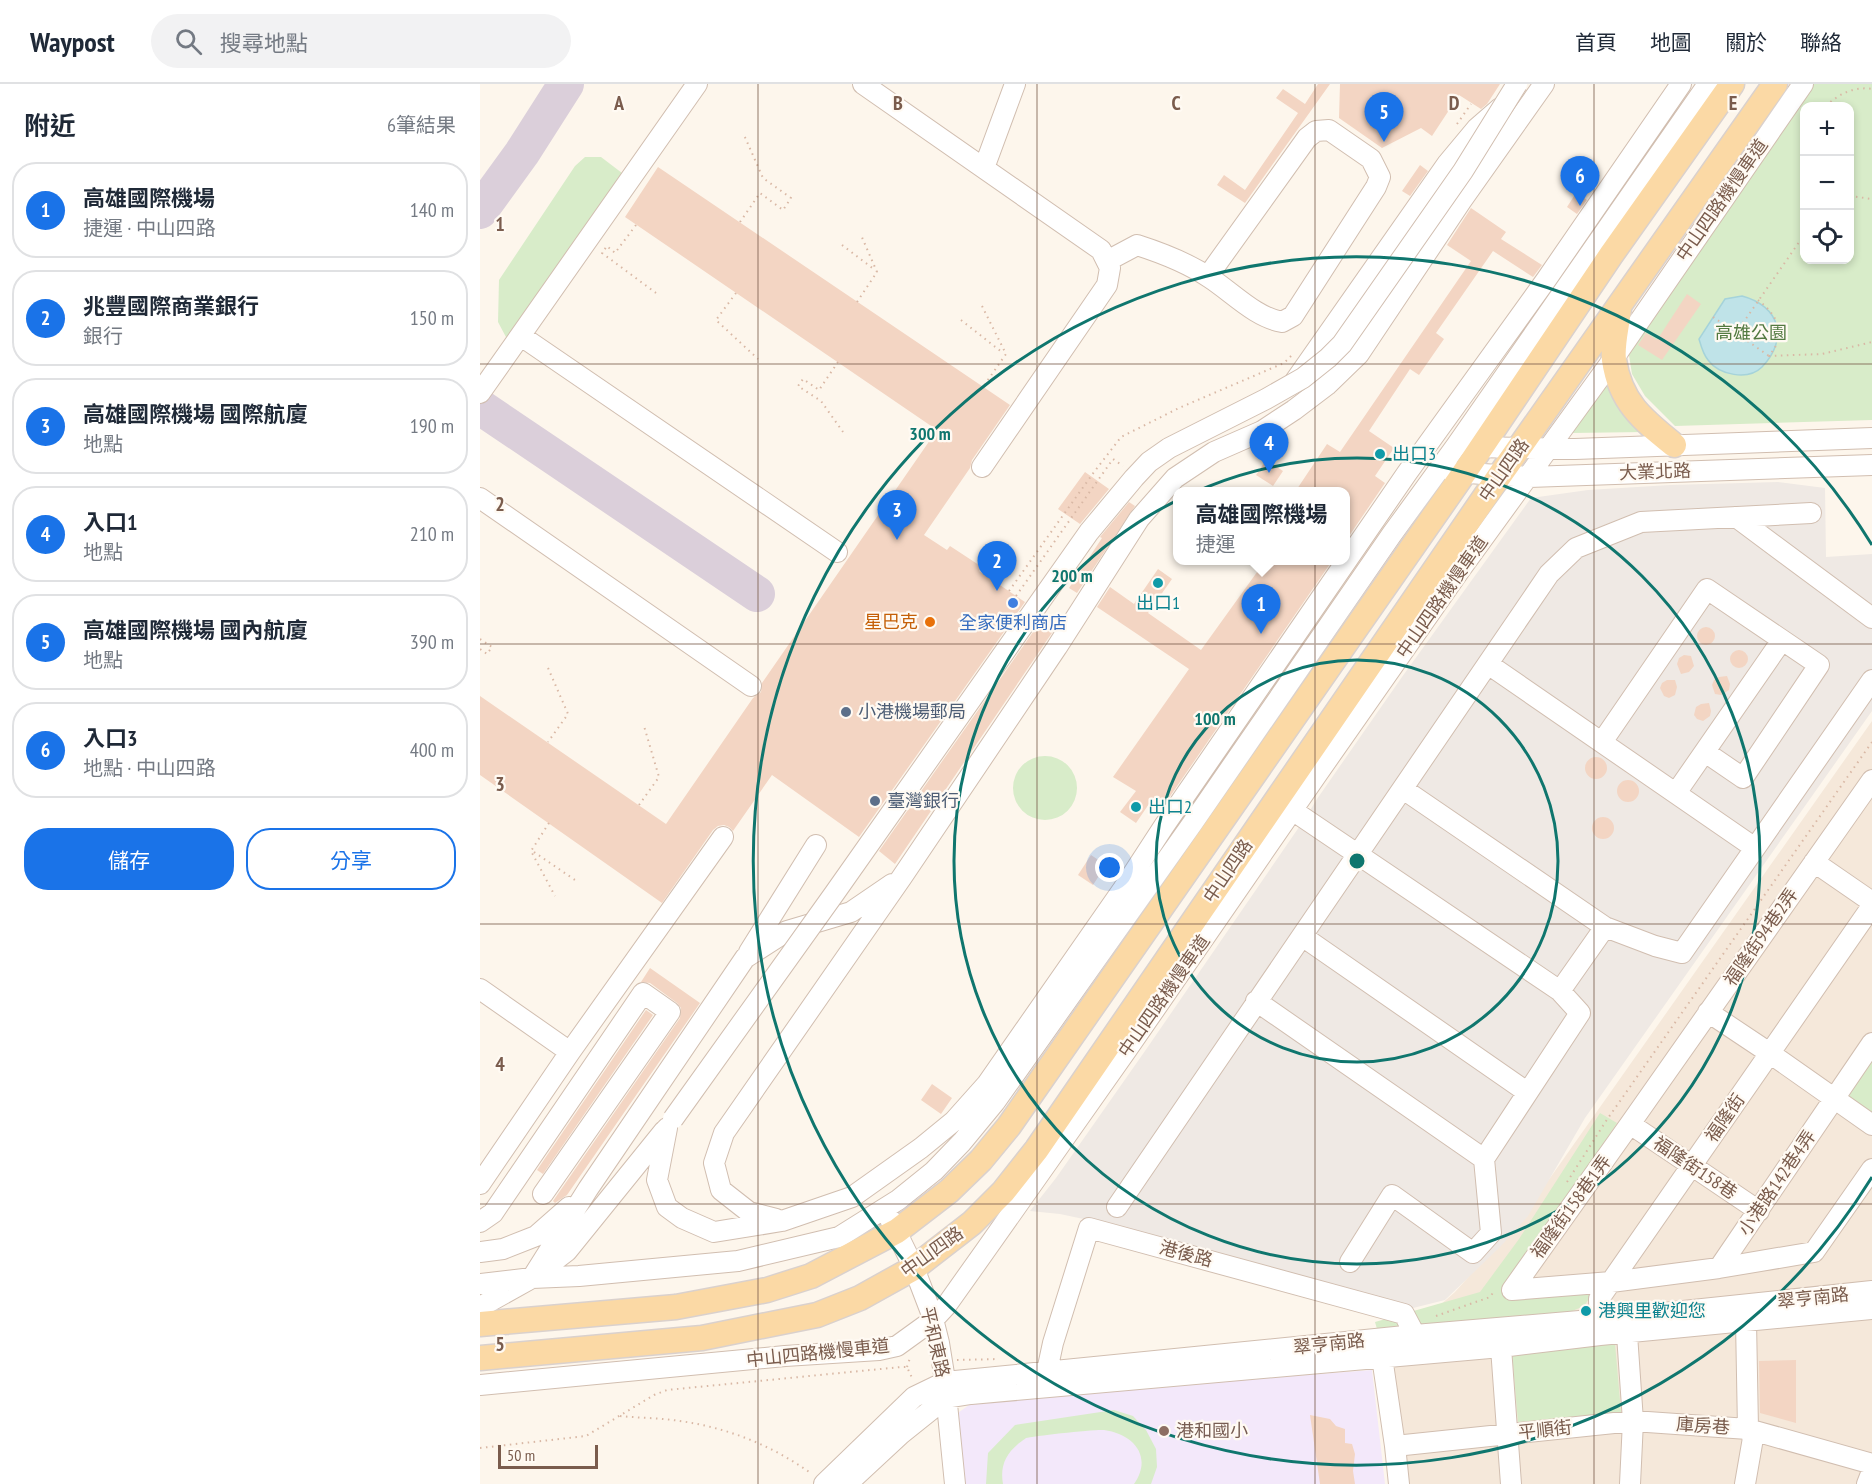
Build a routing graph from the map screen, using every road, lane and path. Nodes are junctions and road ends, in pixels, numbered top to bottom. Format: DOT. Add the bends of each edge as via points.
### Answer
graph roads {
  1 [pos="697,84"];
  2 [pos="864,84"];
  3 [pos="1015,84"];
  4 [pos="1517,84"];
  5 [pos="1544,84"];
  6 [pos="1681,84"];
  7 [pos="1708,84"];
  8 [pos="1732,84"];
  9 [pos="1775,84"];
  10 [pos="1803,84"];
  11 [pos="1872,89"];
  12 [pos="1830,102"];
  13 [pos="1471,104"];
  14 [pos="1502,106"];
  15 [pos="1451,132"];
  16 [pos="744,135"];
  17 [pos="984,168"];
  18 [pos="1854,197"];
  19 [pos="1872,199"];
  20 [pos="740,222"];
  21 [pos="636,225"];
  22 [pos="861,235"];
  23 [pos="1800,241"];
  24 [pos="842,245"];
  25 [pos="1107,261"];
  26 [pos="878,272"];
  27 [pos="1208,276"];
  28 [pos="736,292"];
  29 [pos="656,293"];
  30 [pos="1758,301"];
  31 [pos="857,302"];
  32 [pos="982,306"];
  33 [pos="1620,307"];
  34 [pos="1713,317"];
  35 [pos="961,320"];
  36 [pos="1736,333"];
  37 [pos="521,336"];
  38 [pos="1872,342"];
  39 [pos="1299,349"];
  40 [pos="1006,354"];
  41 [pos="1769,356"];
  42 [pos="1614,358"];
  43 [pos="758,359"];
  44 [pos="838,362"];
  45 [pos="983,387"];
  46 [pos="1290,390"];
  47 [pos="480,393"];
  48 [pos="843,432"];
  49 [pos="1872,438"];
  50 [pos="1674,445"];
  51 [pos="1456,446"];
  52 [pos="1482,447"];
  53 [pos="1519,449"];
  54 [pos="1548,449"];
  55 [pos="1872,465"];
  56 [pos="982,467"];
  57 [pos="1439,471"];
  58 [pos="1407,473"];
  59 [pos="1464,473"];
  60 [pos="1500,475"];
  61 [pos="1529,477"];
  62 [pos="480,498"];
  63 [pos="1073,500"];
  64 [pos="1811,513"];
  65 [pos="1736,517"];
  66 [pos="837,552"];
  67 [pos="1350,556"];
  68 [pos="1344,565"];
  69 [pos="1009,591"];
  70 [pos="1016,596"];
  71 [pos="1872,618"];
  72 [pos="480,639"];
  73 [pos="1782,640"];
  74 [pos="480,649"];
  75 [pos="1488,664"];
  76 [pos="548,668"];
  77 [pos="1872,680"];
  78 [pos="750,686"];
  79 [pos="644,726"];
  80 [pos="548,742"];
  81 [pos="1602,742"];
  82 [pos="1872,742"];
  83 [pos="1705,752"];
  84 [pos="1872,780"];
  85 [pos="1403,789"];
  86 [pos="1676,793"];
  87 [pos="639,806"];
  88 [pos="1292,810"];
  89 [pos="549,823"];
  90 [pos="723,837"];
  91 [pos="816,845"];
  92 [pos="1755,848"];
  93 [pos="531,850"];
  94 [pos="1358,855"];
  95 [pos="1814,862"];
  96 [pos="902,877"];
  97 [pos="575,880"];
  98 [pos="555,896"];
  99 [pos="1872,902"];
  100 [pos="1872,906"];
  101 [pos="1605,927"];
  102 [pos="1302,936"];
  103 [pos="745,958"];
  104 [pos="480,988"];
  105 [pos="1560,991"];
  106 [pos="1257,1001"];
  107 [pos="1708,1012"];
  108 [pos="1872,1043"];
  109 [pos="570,1052"];
  110 [pos="1771,1054"];
  111 [pos="1527,1092"];
  112 [pos="1835,1098"];
  113 [pos="670,1124"];
  114 [pos="1630,1124"];
  115 [pos="1872,1125"];
  116 [pos="1484,1159"];
  117 [pos="1691,1166"];
  118 [pos="1872,1169"];
  119 [pos="1566,1183"];
  120 [pos="480,1184"];
  121 [pos="588,1189"];
  122 [pos="543,1194"];
  123 [pos="1117,1207"];
  124 [pos="884,1209"];
  125 [pos="1759,1211"];
  126 [pos="486,1217"];
  127 [pos="782,1221"];
  128 [pos="897,1231"];
  129 [pos="480,1252"];
  130 [pos="1350,1262"];
  131 [pos="914,1268"];
  132 [pos="1719,1268"];
  133 [pos="532,1278"];
  134 [pos="1611,1282"];
  135 [pos="480,1284"];
  136 [pos="1504,1289"];
  137 [pos="1872,1292"];
  138 [pos="480,1307"];
  139 [pos="1872,1309"];
  140 [pos="1437,1316"];
  141 [pos="1746,1321"];
  142 [pos="480,1324"];
  143 [pos="1626,1325"];
  144 [pos="1599,1327"];
  145 [pos="935,1329"];
  146 [pos="1415,1335"];
  147 [pos="1501,1338"];
  148 [pos="911,1355"];
  149 [pos="1382,1357"];
  150 [pos="480,1358"];
  151 [pos="1003,1359"];
  152 [pos="907,1367"];
  153 [pos="1047,1371"];
  154 [pos="480,1384"];
  155 [pos="945,1390"];
  156 [pos="917,1396"];
  157 [pos="620,1416"];
  158 [pos="1633,1421"];
  159 [pos="1748,1429"];
  160 [pos="1508,1433"];
  161 [pos="1395,1446"];
  162 [pos="480,1448"];
  163 [pos="1872,1464"];
  164 [pos="1872,1471"];
  165 [pos="825,1483"];
  166 [pos="847,1484"];
  167 [pos="955,1484"];
  168 [pos="1399,1484"];
  169 [pos="1511,1484"];
  170 [pos="1630,1484"];
  171 [pos="1745,1484"];
  172 [pos="1868,1484"];
  1 -- 37 [label="street"];
  2 -- 17 [label="street"];
  3 -- 17 [label="street"];
  4 -- 14 [label="street, bridge"];
  5 -- 96 [label="street" via="1359,354 1294,410 1214,452 1175,478 1139,519"];
  6 -- 58 [label="street"];
  7 -- 51 [label="street"];
  8 -- 52 [label="main road, 中山四路"];
  9 -- 33 [label="main road, 中山四路"];
  10 -- 42 [label="street, 中山四路機慢車道"];
  11 -- 12 [label="path" via="1849,91"];
  13 -- 15 [label="path"];
  14 -- 46 [label="street" via="1477,128 1448,164"];
  14 -- 113 [label="street, bridge" via="1463,171 1342,345 1303,378 1149,462 1089,532"];
  16 -- 20 [label="path" via="763,178 791,198 783,210 760,193"];
  17 -- 25 [label="street" via="1101,250"];
  18 -- 19 [label="path"];
  21 -- 29 [label="path" via="615,253 607,246 602,253"];
  22 -- 26 [label="path"];
  23 -- 30 [label="path"];
  24 -- 26 [label="path"];
  25 -- 27 [label="street" via="1137,245 1166,254"];
  25 -- 56 [label="street" via="1107,285"];
  26 -- 31 [label="path"];
  27 -- 27 [label="street" via="1269,320 1282,322 1293,316 1376,188 1380,177 1371,159 1329,130 1316,131 1307,138"];
  28 -- 43 [label="path" via="716,320"];
  30 -- 36 [label="path"];
  30 -- 41 [label="path" via="1768,307 1779,331 1778,342"];
  32 -- 40 [label="path"];
  33 -- 42 [label="main road"];
  33 -- 53 [label="main road, 中山四路"];
  34 -- 36 [label="path"];
  35 -- 40 [label="path"];
  36 -- 41 [label="path"];
  37 -- 47 [label="street"];
  37 -- 66 [label="street"];
  38 -- 41 [label="path" via="1822,354"];
  39 -- 63 [label="path" via="1284,363 1121,437"];
  40 -- 45 [label="path"];
  42 -- 50 [label="main road" via="1632,408"];
  42 -- 54 [label="street, 中山四路機慢車道"];
  44 -- 48 [label="path" via="819,390 803,379 798,386 821,401"];
  49 -- 50 [label="street, 大業北路"];
  50 -- 54 [label="street, 大業北路"];
  51 -- 52 [label="street, 大業北路"];
  51 -- 57 [label="street"];
  52 -- 53 [label="street, 大業北路"];
  52 -- 59 [label="main road, 中山四路"];
  53 -- 54 [label="street, 大業北路"];
  53 -- 60 [label="main road, 中山四路"];
  54 -- 61 [label="street, 中山四路機慢車道"];
  55 -- 61 [label="street, 大業北路"];
  57 -- 58 [label="street, 大業北路"];
  57 -- 59 [label="street, 大業北路"];
  57 -- 124 [label="street" via="995,1102 934,1171"];
  58 -- 67 [label="street"];
  59 -- 60 [label="street, 大業北路"];
  59 -- 128 [label="main road, 中山四路" via="1009,1126 949,1191"];
  60 -- 61 [label="street, 大業北路"];
  60 -- 131 [label="main road, 中山四路" via="1037,1149 972,1223"];
  61 -- 88 [label="street, 中山四路機慢車道"];
  62 -- 78 [label="street"];
  63 -- 69 [label="path"];
  63 -- 70 [label="path" via="1080,505"];
  64 -- 65 [label="street"];
  65 -- 71 [label="street"];
  65 -- 75 [label="street" via="1641,522 1576,548 1549,574"];
  68 -- 127 [label="street" via="987,1084 954,1121 852,1197"];
  72 -- 74 [label="path" via="492,647 487,654"];
  73 -- 81 [label="street" via="1707,589"];
  73 -- 83 [label="street"];
  73 -- 83 [label="street" via="1819,665 1743,778"];
  75 -- 81 [label="street"];
  75 -- 85 [label="street"];
  76 -- 80 [label="path" via="568,714"];
  77 -- 92 [label="street"];
  79 -- 87 [label="path" via="659,777"];
  81 -- 86 [label="street"];
  82 -- 119 [label="path"];
  83 -- 86 [label="street"];
  84 -- 95 [label="street, 福隆街94巷2弄"];
  85 -- 94 [label="street"];
  85 -- 101 [label="street"];
  86 -- 92 [label="street"];
  88 -- 94 [label="street"];
  88 -- 145 [label="street, 中山四路機慢車道" via="946,1306"];
  89 -- 93 [label="path"];
  90 -- 109 [label="street"];
  91 -- 103 [label="street"];
  92 -- 101 [label="street" via="1682,953"];
  93 -- 97 [label="path"];
  93 -- 98 [label="path"];
  94 -- 102 [label="street"];
  94 -- 105 [label="street"];
  95 -- 99 [label="street"];
  95 -- 107 [label="street, 福隆街94巷2弄"];
  96 -- 103 [label="street" via="851,912 787,930"];
  96 -- 127 [label="street" via="724,1133 714,1163 721,1190 748,1212"];
  100 -- 110 [label="street, 福隆街"];
  101 -- 105 [label="street"];
  102 -- 106 [label="street"];
  102 -- 111 [label="street"];
  103 -- 121 [label="street"];
  104 -- 109 [label="street"];
  105 -- 111 [label="street" via="1580,1013"];
  106 -- 116 [label="street"];
  106 -- 123 [label="street"];
  107 -- 110 [label="street"];
  107 -- 114 [label="street, 福隆街94巷2弄"];
  108 -- 112 [label="street, 小港路142巷4弄"];
  109 -- 120 [label="street"];
  110 -- 112 [label="street"];
  110 -- 117 [label="street, 福隆街"];
  111 -- 116 [label="street"];
  112 -- 115 [label="street"];
  112 -- 125 [label="street, 小港路142巷4弄"];
  113 -- 127 [label="street" via="657,1180 667,1207 714,1232"];
  113 -- 133 [label="street" via="567,1251"];
  114 -- 117 [label="street, 福隆街158巷"];
  114 -- 136 [label="street, 福隆街158巷1弄"];
  116 -- 130 [label="street" via="1491,1233 1473,1253 1392,1195"];
  117 -- 125 [label="street, 福隆街158巷"];
  117 -- 134 [label="street, 福隆街"];
  118 -- 132 [label="street" via="1814,1252"];
  121 -- 129 [label="street" via="536,1236 503,1249"];
  121 -- 133 [label="street"];
  122 -- 126 [label="street" via="670,1012 643,993"];
  124 -- 128 [label="street, 平和東路"];
  124 -- 133 [label="street" via="839,1237 738,1261"];
  125 -- 132 [label="street, 小港路142巷4弄"];
  128 -- 131 [label="street, 平和東路"];
  128 -- 142 [label="main road, 中山四路" via="811,1276 766,1290 676,1307"];
  131 -- 145 [label="street, 平和東路"];
  131 -- 150 [label="main road, 中山四路" via="817,1316 702,1338"];
  132 -- 134 [label="street"];
  133 -- 135 [label="street"];
  133 -- 138 [label="street"];
  134 -- 136 [label="street"];
  134 -- 144 [label="street, 福隆街" via="1599,1299"];
  136 -- 140 [label="path"];
  137 -- 143 [label="street, 翠亨南路"];
  139 -- 141 [label="street, 翠亨南路"];
  141 -- 143 [label="street, 翠亨南路"];
  141 -- 159 [label="street"];
  143 -- 144 [label="street, 翠亨南路"];
  143 -- 158 [label="street"];
  144 -- 147 [label="street, 翠亨南路"];
  145 -- 151 [label="path" via="956,1360"];
  145 -- 154 [label="street, 中山四路機慢車道" via="879,1350"];
  145 -- 155 [label="street, 平和東路"];
  146 -- 147 [label="street, 翠亨南路"];
  146 -- 153 [label="street, 翠亨南路"];
  146 -- 153 [label="street, 港後路" via="1404,1314 1089,1227"];
  147 -- 149 [label="street, 翠亨南路"];
  147 -- 160 [label="street"];
  148 -- 152 [label="path"];
  149 -- 155 [label="street, 翠亨南路" via="971,1394"];
  149 -- 161 [label="street"];
  152 -- 156 [label="path"];
  152 -- 157 [label="path" via="667,1390"];
  153 -- 155 [label="street, 翠亨南路"];
  155 -- 156 [label="street, 翠亨南路"];
  155 -- 166 [label="street"];
  155 -- 167 [label="street, 平和東路"];
  156 -- 165 [label="street, 翠亨南路"];
  157 -- 162 [label="path" via="586,1436"];
  157 -- 165 [label="path" via="678,1420 739,1435 795,1461"];
  158 -- 159 [label="street, 庫房巷"];
  158 -- 160 [label="street, 平順街"];
  158 -- 170 [label="street"];
  159 -- 163 [label="street, 庫房巷"];
  159 -- 171 [label="street" via="1753,1438"];
  160 -- 161 [label="street, 平順街"];
  160 -- 169 [label="street"];
  161 -- 168 [label="street"];
  164 -- 172 [label="street"];
}
